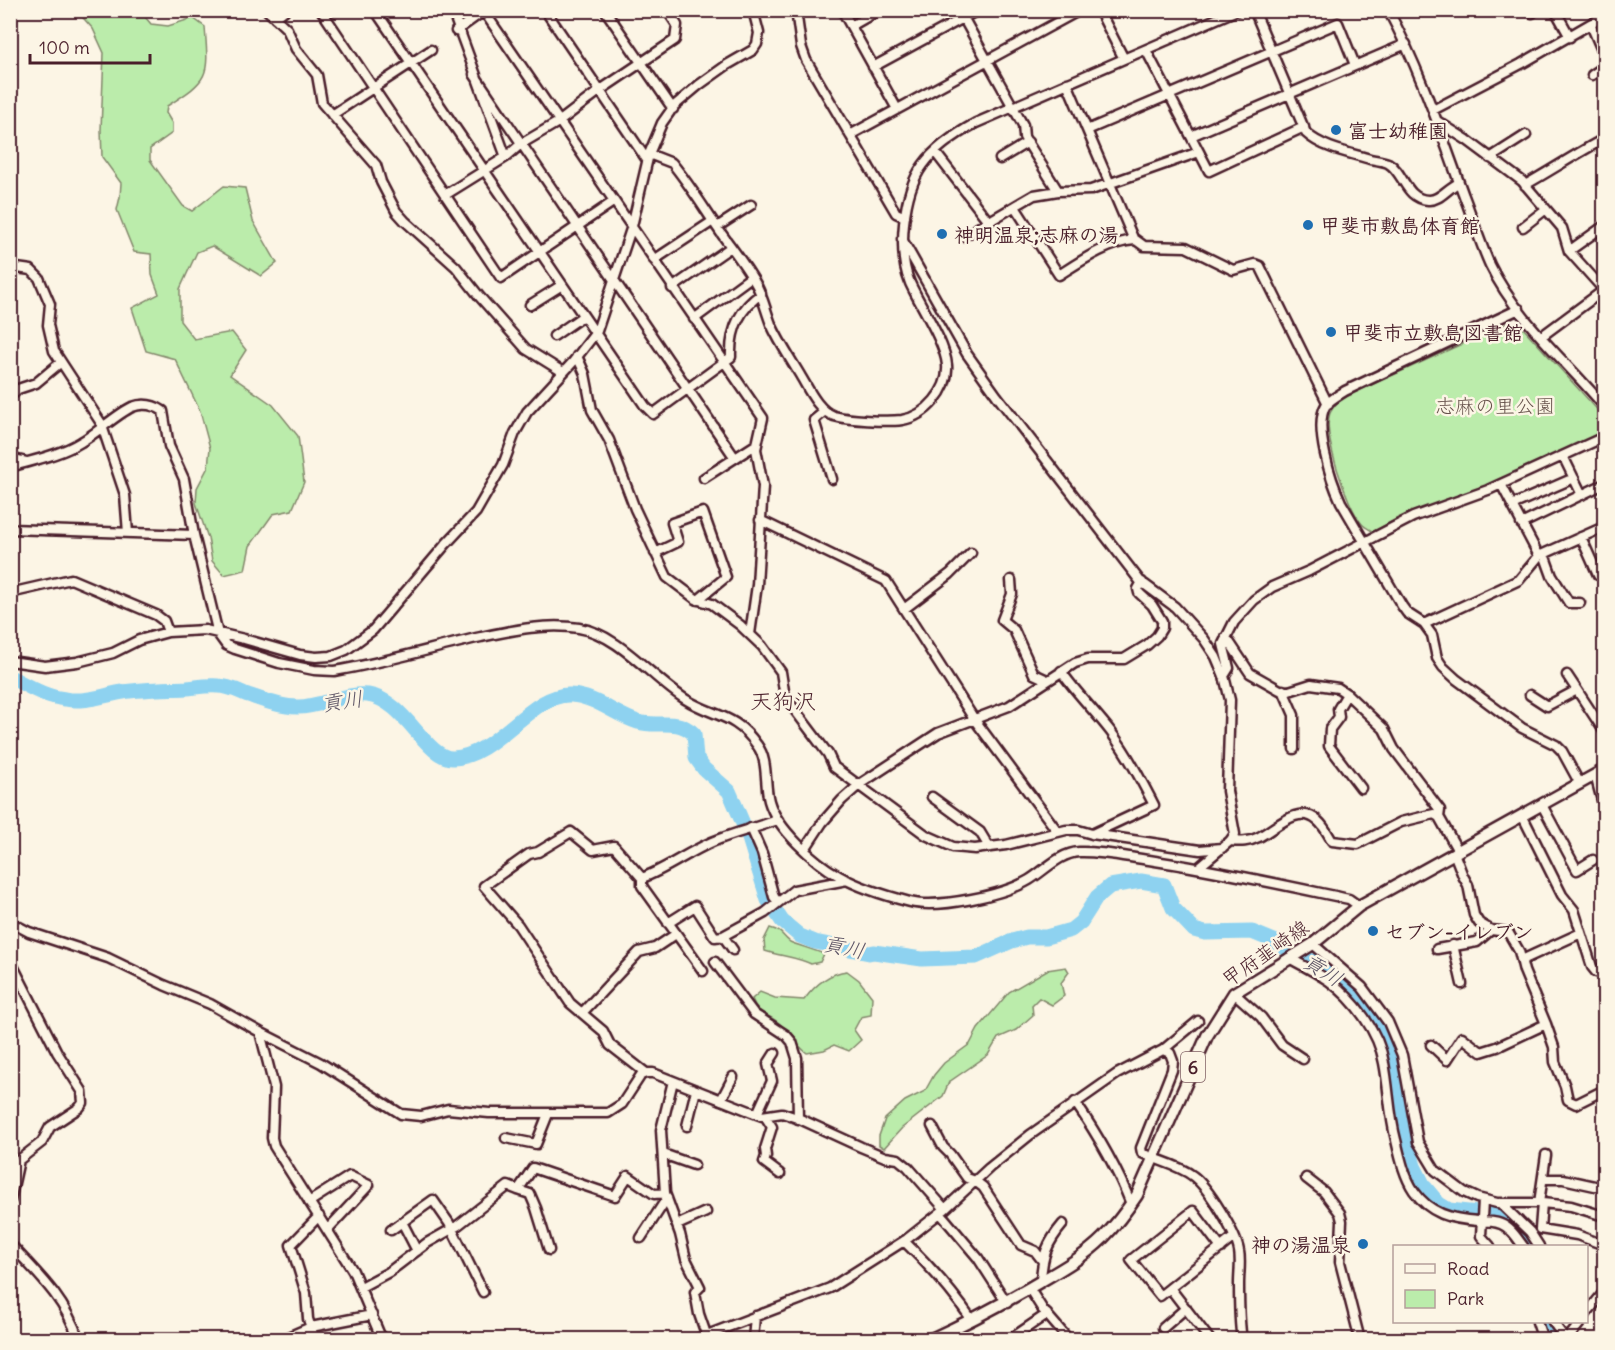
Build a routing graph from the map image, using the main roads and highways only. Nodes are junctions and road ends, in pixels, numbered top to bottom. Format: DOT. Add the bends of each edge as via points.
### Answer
graph roads {
  1 [pos="1600,773"];
  2 [pos="929,1340"];
  1 -- 2 [label="main road, 甲府韮崎線 / 6" via="1359,906 1312,944 1234,993 1207,1036 1137,1195 1102,1239 1007,1303"];
}
